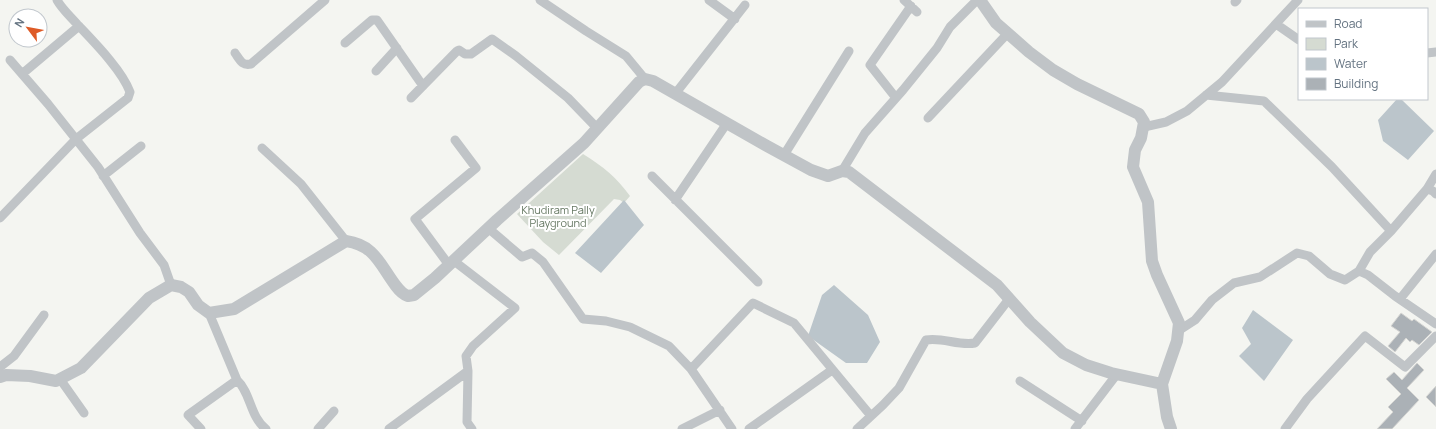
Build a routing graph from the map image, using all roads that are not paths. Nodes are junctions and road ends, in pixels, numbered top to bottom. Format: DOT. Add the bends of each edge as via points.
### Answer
graph roads {
  1 [pos="57,0"];
  2 [pos="325,0"];
  3 [pos="540,0"];
  4 [pos="709,0"];
  5 [pos="977,0"];
  6 [pos="980,0"];
  7 [pos="1298,0"];
  8 [pos="745,5"];
  9 [pos="911,6"];
  10 [pos="735,19"];
  11 [pos="1276,24"];
  12 [pos="79,26"];
  13 [pos="1008,33"];
  14 [pos="1298,39"];
  15 [pos="345,43"];
  16 [pos="397,48"];
  17 [pos="849,51"];
  18 [pos="235,53"];
  19 [pos="10,60"];
  20 [pos="376,71"];
  21 [pos="22,74"];
  22 [pos="645,79"];
  23 [pos="423,86"];
  24 [pos="676,94"];
  25 [pos="1206,95"];
  26 [pos="411,98"];
  27 [pos="896,98"];
  28 [pos="928,118"];
  29 [pos="727,123"];
  30 [pos="1144,127"];
  31 [pos="597,128"];
  32 [pos="76,139"];
  33 [pos="455,140"];
  34 [pos="141,146"];
  35 [pos="262,148"];
  36 [pos="784,155"];
  37 [pos="842,171"];
  38 [pos="1436,174"];
  39 [pos="103,176"];
  40 [pos="652,176"];
  41 [pos="1427,189"];
  42 [pos="1436,194"];
  43 [pos="675,200"];
  44 [pos="0,218"];
  45 [pos="488,228"];
  46 [pos="1391,231"];
  47 [pos="346,240"];
  48 [pos="1436,254"];
  49 [pos="451,263"];
  50 [pos="1359,271"];
  51 [pos="758,282"];
  52 [pos="171,285"];
  53 [pos="1009,299"];
  54 [pos="1400,299"];
  55 [pos="209,313"];
  56 [pos="44,315"];
  57 [pos="1436,324"];
  58 [pos="1178,331"];
  59 [pos="1436,336"];
  60 [pos="0,367"];
  61 [pos="691,369"];
  62 [pos="832,370"];
  63 [pos="468,371"];
  64 [pos="1117,374"];
  65 [pos="0,377"];
  66 [pos="60,379"];
  67 [pos="237,380"];
  68 [pos="1020,381"];
  69 [pos="1162,384"];
  70 [pos="720,410"];
  71 [pos="334,411"];
  72 [pos="84,413"];
  73 [pos="871,416"];
  74 [pos="1082,421"];
  75 [pos="201,429"];
  76 [pos="266,429"];
  77 [pos="318,429"];
  78 [pos="389,429"];
  79 [pos="472,429"];
  80 [pos="682,429"];
  81 [pos="732,429"];
  82 [pos="749,429"];
  83 [pos="857,429"];
  84 [pos="1075,429"];
  85 [pos="1171,429"];
  86 [pos="1285,429"];
  1 -- 12 [label="street"];
  2 -- 18 [label="street" via="251,64 242,64"];
  3 -- 22 [label="street" via="626,56"];
  4 -- 10 [label="street"];
  5 -- 27 [label="street" via="950,27 937,48"];
  6 -- 13 [label="street" via="996,23"];
  7 -- 11 [label="street"];
  8 -- 10 [label="street"];
  9 -- 27 [label="street" via="870,65"];
  10 -- 24 [label="street"];
  11 -- 14 [label="street"];
  11 -- 25 [label="street" via="1222,82"];
  12 -- 21 [label="street"];
  12 -- 32 [label="street" via="127,83 130,92 128,98"];
  13 -- 28 [label="street"];
  13 -- 30 [label="street" via="1053,70 1139,114"];
  15 -- 16 [label="street" via="372,20 377,20"];
  16 -- 20 [label="street"];
  16 -- 23 [label="street"];
  17 -- 36 [label="street"];
  19 -- 21 [label="street"];
  21 -- 32 [label="street"];
  22 -- 24 [label="street"];
  22 -- 31 [label="street" via="639,82"];
  23 -- 26 [label="street"];
  23 -- 31 [label="street" via="457,51 472,54 492,39 568,98"];
  24 -- 29 [label="street"];
  25 -- 30 [label="street" via="1187,111 1166,122"];
  25 -- 46 [label="street" via="1264,101 1332,166"];
  27 -- 37 [label="street" via="865,133"];
  29 -- 36 [label="street"];
  29 -- 43 [label="street"];
  30 -- 58 [label="street" via="1135,150 1133,167 1148,202 1152,261 1179,323"];
  31 -- 45 [label="street" via="584,143"];
  32 -- 39 [label="street"];
  32 -- 44 [label="street"];
  33 -- 49 [label="street" via="476,168 415,219"];
  34 -- 39 [label="street"];
  35 -- 47 [label="street" via="301,184"];
  36 -- 37 [label="street" via="828,176"];
  37 -- 53 [label="street" via="860,179 997,285"];
  38 -- 41 [label="street"];
  39 -- 52 [label="street" via="164,265"];
  40 -- 43 [label="street"];
  41 -- 42 [label="street"];
  41 -- 46 [label="street"];
  43 -- 51 [label="street"];
  45 -- 49 [label="street"];
  45 -- 61 [label="street" via="522,257 532,253 543,262 583,319 630,327 669,346"];
  46 -- 50 [label="street" via="1370,252"];
  47 -- 49 [label="street" via="367,247 400,291 408,296 414,295"];
  47 -- 55 [label="street" via="234,309"];
  48 -- 54 [label="street"];
  49 -- 63 [label="street" via="515,308 473,346 466,356"];
  50 -- 54 [label="street"];
  50 -- 58 [label="street" via="1345,280 1330,274 1309,256 1297,253 1260,277 1234,283 1212,300 1195,320"];
  52 -- 55 [label="street" via="189,292 198,305"];
  52 -- 66 [label="street" via="149,298 81,368"];
  53 -- 64 [label="street" via="1063,353"];
  53 -- 73 [label="street" via="975,343 967,345 936,339 926,340 899,388"];
  54 -- 57 [label="street"];
  55 -- 67 [label="street"];
  56 -- 60 [label="street" via="14,356"];
  58 -- 69 [label="street"];
  59 -- 86 [label="street" via="1405,368 1364,336 1307,399"];
  61 -- 62 [label="street" via="753,303 794,323"];
  61 -- 70 [label="street"];
  62 -- 73 [label="street"];
  62 -- 82 [label="street"];
  63 -- 78 [label="street"];
  63 -- 79 [label="street" via="467,422"];
  64 -- 69 [label="street"];
  64 -- 74 [label="street"];
  65 -- 66 [label="street" via="6,375 56,381"];
  66 -- 72 [label="street"];
  67 -- 75 [label="street" via="188,415"];
  67 -- 76 [label="street" via="244,386 254,412"];
  68 -- 74 [label="street"];
  69 -- 85 [label="street"];
  70 -- 80 [label="street"];
  70 -- 81 [label="street"];
  71 -- 77 [label="street"];
  73 -- 83 [label="street"];
  74 -- 84 [label="street"];
}
